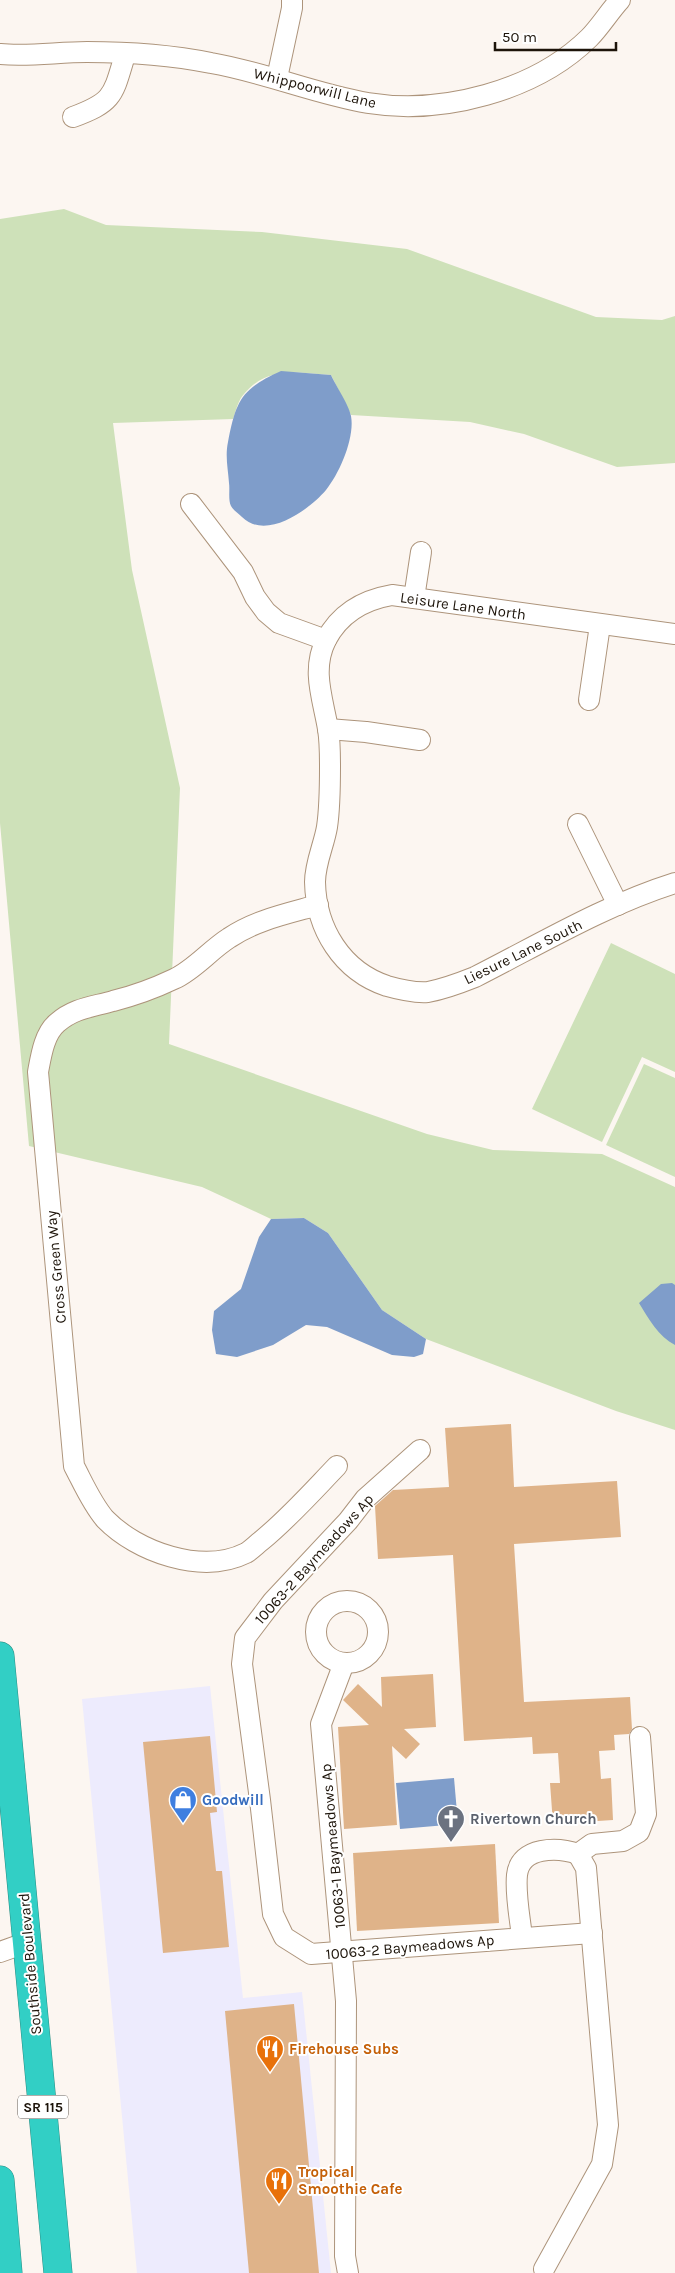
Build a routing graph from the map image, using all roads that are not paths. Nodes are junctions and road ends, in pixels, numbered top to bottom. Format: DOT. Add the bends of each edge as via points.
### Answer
graph roads {
  1 [pos="292,0"];
  2 [pos="620,0"];
  3 [pos="3,54"];
  4 [pos="125,55"];
  5 [pos="277,78"];
  6 [pos="73,117"];
  7 [pos="191,504"];
  8 [pos="421,552"];
  9 [pos="414,598"];
  10 [pos="600,625"];
  11 [pos="675,634"];
  12 [pos="326,640"];
  13 [pos="589,700"];
  14 [pos="328,729"];
  15 [pos="420,740"];
  16 [pos="578,824"];
  17 [pos="675,883"];
  18 [pos="618,905"];
  19 [pos="318,906"];
  20 [pos="420,1450"];
  21 [pos="337,1466"];
  22 [pos="0,1656"];
  23 [pos="344,1663"];
  24 [pos="640,1738"];
  25 [pos="578,1854"];
  26 [pos="592,1933"];
  27 [pos="522,1937"];
  28 [pos="0,1939"];
  29 [pos="28,1942"];
  30 [pos="0,1952"];
  31 [pos="343,1952"];
  32 [pos="0,2180"];
  33 [pos="543,2272"];
  34 [pos="8,2273"];
  35 [pos="58,2273"];
  36 [pos="348,2273"];
  1 -- 5 [label="street"];
  2 -- 5 [label="street, Whippoorwill Lane" via="590,37 569,54 504,91 466,100 427,107 368,103"];
  3 -- 4 [label="street, Whippoorwill Lane" via="88,52"];
  4 -- 5 [label="street, Whippoorwill Lane" via="173,57"];
  4 -- 6 [label="street" via="108,100"];
  7 -- 12 [label="street" via="243,572 266,612 279,623"];
  8 -- 9 [label="street"];
  9 -- 10 [label="street, Leisure Lane North"];
  9 -- 12 [label="street, Leisure Lane North" via="392,595 356,606"];
  10 -- 11 [label="street, Leisure Lane North"];
  10 -- 13 [label="street"];
  12 -- 14 [label="street, Leisure Lane North" via="318,667"];
  14 -- 15 [label="street"];
  14 -- 19 [label="street, Leisure Lane North" via="330,790 327,827 315,881"];
  16 -- 18 [label="street"];
  17 -- 18 [label="street, Liesure Lane South"];
  18 -- 19 [label="street, Liesure Lane South" via="475,977 427,992 404,991 375,982 355,970 339,954 327,933"];
  19 -- 21 [label="street, Cross Green Way" via="244,928 175,978 113,1001 73,1011 55,1024 42,1050 38,1072 74,1466 105,1519 135,1542 163,1555 194,1561 220,1560 246,1553 277,1528"];
  20 -- 31 [label="street, 10063-2 Baymeadows Ap" via="365,1499 273,1601 245,1638 242,1664 273,1914 284,1937 311,1954"];
  22 -- 29 [label="highway, Southside Boulevard / SR 115"];
  23 -- 31 [label="street, 10063-1 Baymeadows Ap" via="322,1724"];
  24 -- 25 [label="street" via="646,1814 639,1832 623,1841 592,1844"];
  25 -- 26 [label="street" via="586,1868"];
  25 -- 27 [label="street" via="562,1848 537,1851 520,1864 517,1875"];
  26 -- 27 [label="street, 10063-2 Baymeadows Ap"];
  26 -- 33 [label="street" via="608,2125 602,2164"];
  27 -- 31 [label="street, 10063-2 Baymeadows Ap"];
  28 -- 29 [label="street"];
  29 -- 30 [label="street"];
  29 -- 35 [label="highway, Southside Boulevard / SR 115"];
  31 -- 36 [label="street, 10063-1 Baymeadows Ap" via="346,2001 345,2256"];
  32 -- 34 [label="highway"];
}
